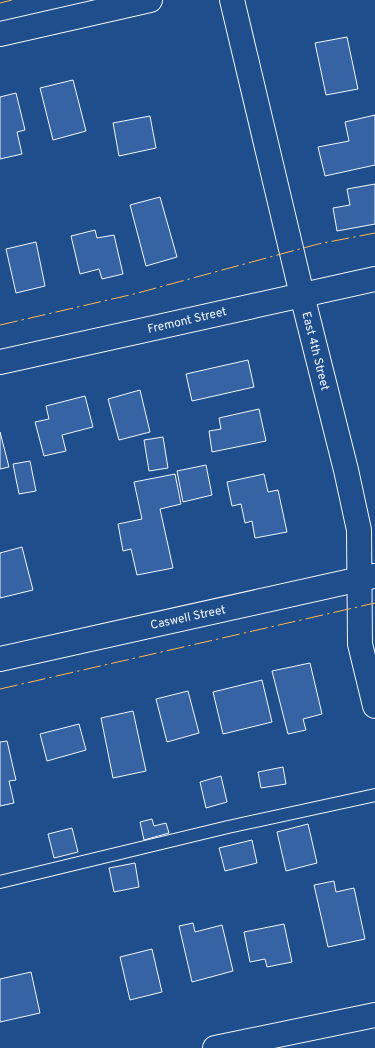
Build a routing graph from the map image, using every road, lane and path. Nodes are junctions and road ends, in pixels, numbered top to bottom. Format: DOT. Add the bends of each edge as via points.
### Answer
graph roads {
  1 [pos="150,0"];
  2 [pos="232,0"];
  3 [pos="0,34"];
  4 [pos="375,279"];
  5 [pos="302,294"];
  6 [pos="0,362"];
  7 [pos="368,577"];
  8 [pos="0,659"];
  9 [pos="375,706"];
  10 [pos="375,795"];
  11 [pos="0,882"];
  12 [pos="375,1015"];
  13 [pos="215,1048"];
  1 -- 3 [label="street"];
  2 -- 5 [label="street, East 4th Street"];
  4 -- 5 [label="street, Fremont Street"];
  5 -- 6 [label="street, Fremont Street"];
  5 -- 7 [label="street, East 4th Street" via="346,470"];
  7 -- 8 [label="street, Caswell Street"];
  7 -- 9 [label="street, East 4th Street" via="360,644"];
  10 -- 11 [label="lane"];
  12 -- 13 [label="street"];
}
